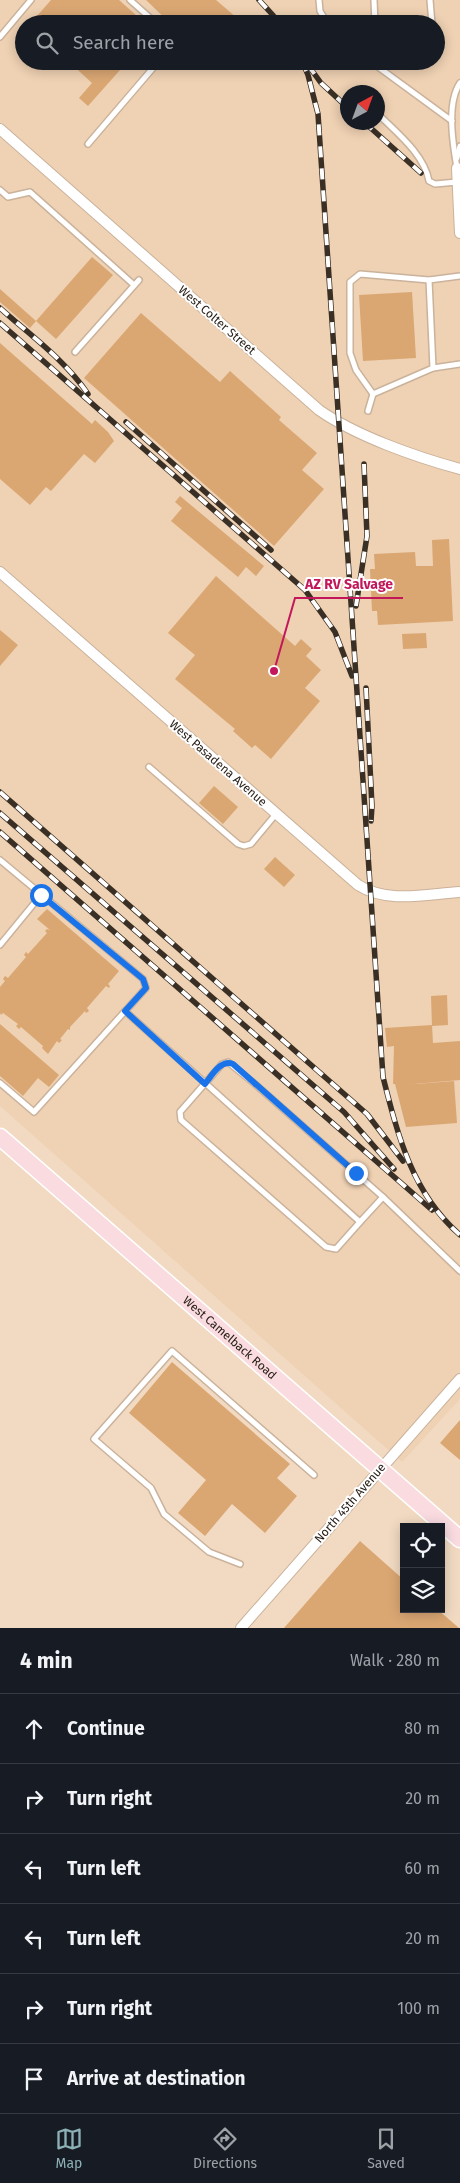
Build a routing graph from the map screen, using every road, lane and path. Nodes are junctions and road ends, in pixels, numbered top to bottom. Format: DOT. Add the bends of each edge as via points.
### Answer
graph roads {
  1 [pos="31,0"];
  2 [pos="130,0"];
  3 [pos="319,0"];
  4 [pos="374,0"];
  5 [pos="430,0"];
  6 [pos="18,15"];
  7 [pos="147,15"];
  8 [pos="322,15"];
  9 [pos="375,15"];
  10 [pos="431,15"];
  11 [pos="15,19"];
  12 [pos="0,37"];
  13 [pos="151,70"];
  14 [pos="382,70"];
  15 [pos="460,84"];
  16 [pos="385,121"];
  17 [pos="452,121"];
  18 [pos="0,129"];
  19 [pos="88,144"];
  20 [pos="460,146"];
  21 [pos="457,168"];
  22 [pos="458,182"];
  23 [pos="0,190"];
  24 [pos="460,232"];
  25 [pos="460,276"];
  26 [pos="139,280"];
  27 [pos="429,280"];
  28 [pos="134,285"];
  29 [pos="75,352"];
  30 [pos="460,364"];
  31 [pos="433,368"];
  32 [pos="373,394"];
  33 [pos="368,411"];
  34 [pos="460,469"];
  35 [pos="0,572"];
  36 [pos="150,767"];
  37 [pos="276,814"];
  38 [pos="0,860"];
  39 [pos="460,892"];
  40 [pos="41,895"];
  41 [pos="0,945"];
  42 [pos="125,1011"];
  43 [pos="0,1083"];
  44 [pos="205,1084"];
  45 [pos="0,1137"];
  46 [pos="383,1197"];
  47 [pos="360,1222"];
  48 [pos="460,1271"];
  49 [pos="460,1379"];
  50 [pos="380,1469"];
  51 [pos="314,1475"];
  52 [pos="460,1538"];
  53 [pos="240,1564"];
  54 [pos="241,1628"];
  1 -- 6 [label="lane"];
  2 -- 7 [label="lane"];
  3 -- 8 [label="lane"];
  4 -- 9 [label="lane"];
  5 -- 10 [label="lane"];
  11 -- 12 [label="lane"];
  13 -- 19 [label="lane"];
  14 -- 17 [label="lane"];
  15 -- 17 [label="lane"];
  16 -- 22 [label="lane" via="427,168 430,180 435,184"];
  17 -- 21 [label="lane"];
  18 -- 34 [label="street, West Colter Street" via="319,410 338,424"];
  20 -- 21 [label="lane"];
  21 -- 22 [label="street"];
  22 -- 24 [label="street"];
  23 -- 28 [label="lane" via="8,198 30,192"];
  25 -- 27 [label="lane"];
  26 -- 28 [label="lane"];
  27 -- 31 [label="lane"];
  27 -- 32 [label="lane" via="360,274 350,282 350,352 356,370"];
  28 -- 29 [label="lane"];
  30 -- 31 [label="lane"];
  31 -- 32 [label="lane"];
  32 -- 33 [label="lane"];
  35 -- 37 [label="street, West Pasadena Avenue"];
  36 -- 37 [label="lane" via="238,844 251,844"];
  37 -- 39 [label="street, West Pasadena Avenue" via="370,892 388,897"];
  38 -- 40 [label="lane"];
  40 -- 41 [label="lane"];
  40 -- 42 [label="lane" via="146,983 146,988"];
  42 -- 43 [label="lane" via="34,1112"];
  42 -- 44 [label="lane"];
  44 -- 46 [label="lane" via="222,1064 233,1064"];
  44 -- 47 [label="lane"];
  44 -- 47 [label="lane" via="180,1112 180,1120 326,1247 336,1249"];
  45 -- 50 [label="main road, West Camelback Road"];
  46 -- 47 [label="lane"];
  46 -- 48 [label="lane"];
  49 -- 50 [label="street, North 45th Avenue"];
  50 -- 52 [label="main road, West Camelback Road"];
  50 -- 54 [label="street, North 45th Avenue"];
  51 -- 53 [label="lane" via="172,1351 94,1439 151,1488 164,1514 209,1552"];
}
